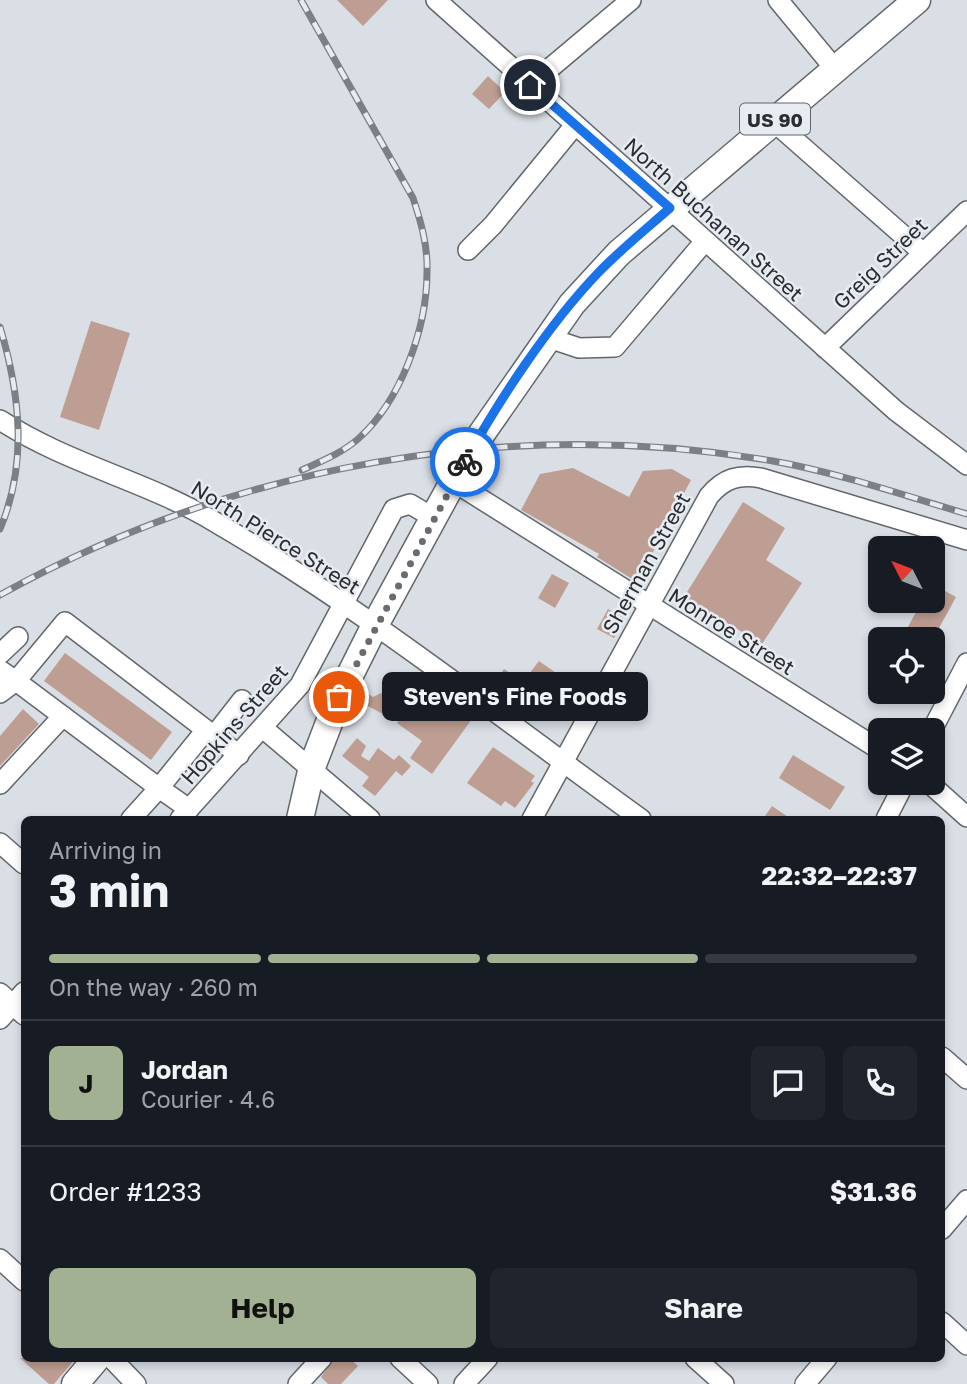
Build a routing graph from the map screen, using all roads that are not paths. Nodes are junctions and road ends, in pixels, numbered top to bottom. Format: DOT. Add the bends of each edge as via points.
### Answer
graph roads {
  1 [pos="436,0"];
  2 [pos="631,0"];
  3 [pos="778,0"];
  4 [pos="916,0"];
  5 [pos="835,69"];
  6 [pos="530,85"];
  7 [pos="773,121"];
  8 [pos="575,125"];
  9 [pos="670,208"];
  10 [pos="967,211"];
  11 [pos="705,241"];
  12 [pos="468,250"];
  13 [pos="922,252"];
  14 [pos="546,337"];
  15 [pos="824,348"];
  16 [pos="0,420"];
  17 [pos="967,465"];
  18 [pos="454,482"];
  19 [pos="435,518"];
  20 [pos="967,540"];
  21 [pos="343,604"];
  22 [pos="649,605"];
  23 [pos="374,627"];
  24 [pos="18,637"];
  25 [pos="0,654"];
  26 [pos="967,663"];
  27 [pos="5,681"];
  28 [pos="242,700"];
  29 [pos="63,716"];
  30 [pos="938,718"];
  31 [pos="264,729"];
  32 [pos="210,733"];
  33 [pos="868,742"];
  34 [pos="239,755"];
  35 [pos="562,762"];
  36 [pos="312,767"];
  37 [pos="0,784"];
  38 [pos="159,788"];
  39 [pos="898,795"];
  40 [pos="942,795"];
  41 [pos="185,814"];
  42 [pos="134,816"];
  43 [pos="301,816"];
  44 [pos="367,816"];
  45 [pos="534,816"];
  46 [pos="637,816"];
  47 [pos="888,816"];
  48 [pos="967,817"];
  49 [pos="0,843"];
  50 [pos="21,861"];
  51 [pos="945,1060"];
  52 [pos="967,1079"];
  53 [pos="967,1200"];
  54 [pos="945,1226"];
  55 [pos="0,1259"];
  56 [pos="21,1277"];
  57 [pos="945,1325"];
  58 [pos="967,1345"];
  59 [pos="94,1362"];
  60 [pos="115,1362"];
  61 [pos="318,1362"];
  62 [pos="404,1362"];
  63 [pos="484,1362"];
  64 [pos="699,1362"];
  65 [pos="823,1362"];
  66 [pos="75,1384"];
  67 [pos="136,1384"];
  68 [pos="298,1384"];
  69 [pos="428,1384"];
  70 [pos="464,1384"];
  71 [pos="724,1384"];
  72 [pos="804,1384"];
  1 -- 6 [label="street, North Buchanan Street"];
  2 -- 6 [label="street"];
  3 -- 5 [label="street"];
  4 -- 5 [label="main road, US 90"];
  5 -- 7 [label="main road, US 90"];
  6 -- 8 [label="street, North Buchanan Street"];
  7 -- 9 [label="main road, US 90"];
  7 -- 13 [label="street"];
  8 -- 9 [label="street, North Buchanan Street"];
  8 -- 12 [label="street"];
  9 -- 11 [label="street, North Buchanan Street"];
  9 -- 14 [label="main road, US 90" via="597,274"];
  10 -- 13 [label="street, Greig Street"];
  11 -- 14 [label="street" via="615,346 579,348"];
  11 -- 15 [label="street, North Buchanan Street"];
  13 -- 15 [label="street, Greig Street"];
  14 -- 18 [label="main road, US 90"];
  15 -- 17 [label="street, North Buchanan Street"];
  16 -- 21 [label="street, North Pierce Street" via="66,456 193,509"];
  18 -- 19 [label="main road, US 90"];
  18 -- 22 [label="street, Monroe Street"];
  19 -- 21 [label="street, Hopkins Street" via="410,504 394,509"];
  19 -- 23 [label="main road, US 90"];
  20 -- 22 [label="street, Sherman Street" via="761,478 734,477 709,496"];
  21 -- 23 [label="street, North Pierce Street"];
  21 -- 31 [label="street, Hopkins Street" via="300,685"];
  22 -- 33 [label="street, Monroe Street"];
  22 -- 35 [label="street, Sherman Street"];
  23 -- 35 [label="street, North Pierce Street"];
  23 -- 36 [label="main road, US 90" via="339,697"];
  24 -- 25 [label="street"];
  26 -- 30 [label="street"];
  27 -- 29 [label="street"];
  27 -- 32 [label="street" via="65,622"];
  28 -- 32 [label="street"];
  29 -- 37 [label="street"];
  29 -- 38 [label="street"];
  31 -- 34 [label="street, Hopkins Street"];
  31 -- 36 [label="street"];
  32 -- 34 [label="street"];
  32 -- 38 [label="street"];
  34 -- 41 [label="street, Hopkins Street"];
  35 -- 45 [label="street, Sherman Street"];
  35 -- 46 [label="street, North Pierce Street"];
  36 -- 43 [label="main road, US 90"];
  36 -- 44 [label="street"];
  38 -- 41 [label="street"];
  38 -- 42 [label="street"];
  39 -- 47 [label="street"];
  40 -- 48 [label="street"];
  49 -- 50 [label="street"];
  51 -- 52 [label="street"];
  53 -- 54 [label="street"];
  55 -- 56 [label="street"];
  57 -- 58 [label="street"];
  59 -- 66 [label="main road"];
  60 -- 67 [label="street"];
  61 -- 68 [label="street"];
  62 -- 69 [label="street"];
  63 -- 70 [label="street"];
  64 -- 71 [label="street"];
  65 -- 72 [label="street"];
}
